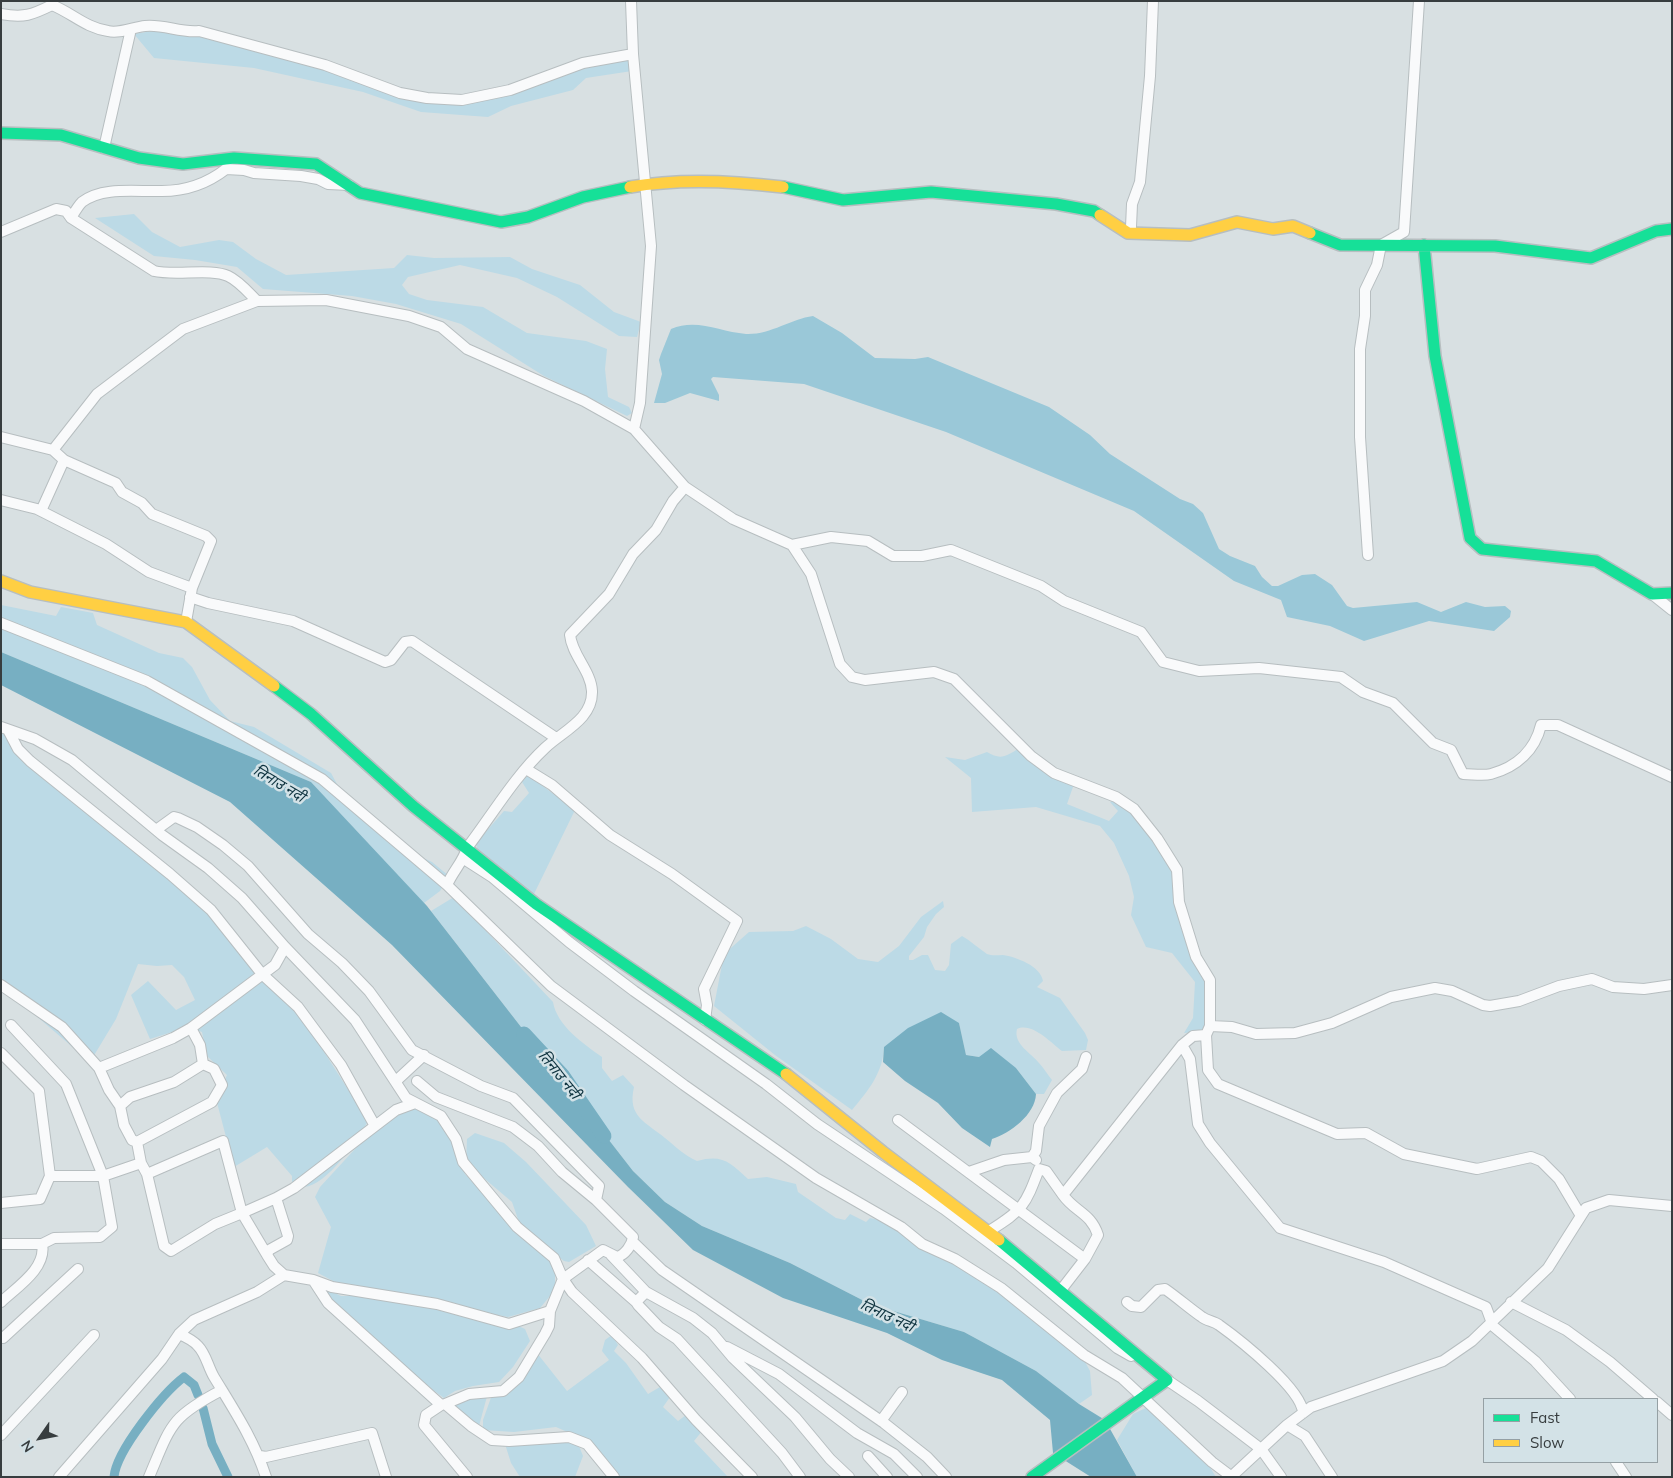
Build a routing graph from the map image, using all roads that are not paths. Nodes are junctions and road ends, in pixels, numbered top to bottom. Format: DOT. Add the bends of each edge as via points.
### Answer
graph roads {
  1 [pos="631,1"];
  2 [pos="1153,1"];
  3 [pos="1420,1"];
  4 [pos="1,14"];
  5 [pos="131,29"];
  6 [pos="633,54"];
  7 [pos="1,133"];
  8 [pos="104,148"];
  9 [pos="647,184"];
  10 [pos="349,186"];
  11 [pos="70,218"];
  12 [pos="1672,229"];
  13 [pos="1,232"];
  14 [pos="1128,232"];
  15 [pos="1381,245"];
  16 [pos="1424,245"];
  17 [pos="256,301"];
  18 [pos="634,429"];
  19 [pos="1,437"];
  20 [pos="53,450"];
  21 [pos="64,460"];
  22 [pos="685,487"];
  23 [pos="1,500"];
  24 [pos="41,511"];
  25 [pos="792,545"];
  26 [pos="1368,555"];
  27 [pos="1,581"];
  28 [pos="191,592"];
  29 [pos="1672,592"];
  30 [pos="1652,594"];
  31 [pos="1672,610"];
  32 [pos="186,622"];
  33 [pos="1,623"];
  34 [pos="5,729"];
  35 [pos="556,738"];
  36 [pos="526,769"];
  37 [pos="1672,777"];
  38 [pos="156,830"];
  39 [pos="466,853"];
  40 [pos="447,885"];
  41 [pos="285,947"];
  42 [pos="262,974"];
  43 [pos="1,985"];
  44 [pos="1672,985"];
  45 [pos="705,1020"];
  46 [pos="10,1025"];
  47 [pos="191,1028"];
  48 [pos="1208,1031"];
  49 [pos="1182,1045"];
  50 [pos="1,1053"];
  51 [pos="424,1055"];
  52 [pos="1086,1057"];
  53 [pos="203,1064"];
  54 [pos="99,1068"];
  55 [pos="396,1081"];
  56 [pos="417,1081"];
  57 [pos="415,1103"];
  58 [pos="120,1106"];
  59 [pos="898,1120"];
  60 [pos="375,1126"];
  61 [pos="137,1142"];
  62 [pos="1032,1157"];
  63 [pos="141,1163"];
  64 [pos="1043,1169"];
  65 [pos="969,1172"];
  66 [pos="147,1174"];
  67 [pos="50,1176"];
  68 [pos="103,1176"];
  69 [pos="1063,1195"];
  70 [pos="276,1198"];
  71 [pos="596,1200"];
  72 [pos="1,1203"];
  73 [pos="1672,1206"];
  74 [pos="1019,1211"];
  75 [pos="242,1213"];
  76 [pos="1581,1216"];
  77 [pos="989,1231"];
  78 [pos="632,1241"];
  79 [pos="1,1244"];
  80 [pos="42,1244"];
  81 [pos="267,1255"];
  82 [pos="611,1255"];
  83 [pos="588,1260"];
  84 [pos="1085,1260"];
  85 [pos="78,1268"];
  86 [pos="284,1275"];
  87 [pos="563,1279"];
  88 [pos="313,1280"];
  89 [pos="1061,1290"];
  90 [pos="646,1292"];
  91 [pos="1,1302"];
  92 [pos="636,1302"];
  93 [pos="1127,1302"];
  94 [pos="1511,1302"];
  95 [pos="550,1311"];
  96 [pos="1491,1321"];
  97 [pos="179,1334"];
  98 [pos="94,1335"];
  99 [pos="2,1338"];
  100 [pos="720,1342"];
  101 [pos="1145,1360"];
  102 [pos="1167,1380"];
  103 [pos="222,1390"];
  104 [pos="902,1392"];
  105 [pos="1569,1398"];
  106 [pos="1653,1398"];
  107 [pos="1141,1399"];
  108 [pos="1658,1403"];
  109 [pos="443,1404"];
  110 [pos="1303,1413"];
  111 [pos="1672,1415"];
  112 [pos="880,1421"];
  113 [pos="1287,1425"];
  114 [pos="1,1435"];
  115 [pos="1261,1449"];
  116 [pos="260,1456"];
  117 [pos="868,1456"];
  118 [pos="1617,1463"];
  119 [pos="1232,1476"];
  120 [pos="60,1477"];
  121 [pos="149,1477"];
  122 [pos="266,1477"];
  123 [pos="386,1477"];
  124 [pos="466,1477"];
  125 [pos="614,1477"];
  126 [pos="752,1477"];
  127 [pos="800,1477"];
  128 [pos="849,1477"];
  129 [pos="887,1477"];
  130 [pos="918,1477"];
  131 [pos="946,1477"];
  132 [pos="1032,1477"];
  133 [pos="1282,1477"];
  134 [pos="1332,1477"];
  135 [pos="1626,1477"];
  1 -- 6 [label="street"];
  2 -- 14 [label="street" via="1140,182 1132,204"];
  3 -- 15 [label="street" via="1404,232"];
  4 -- 5 [label="street" via="20,17 52,5 82,23 109,32"];
  5 -- 6 [label="street" via="159,26 198,32 325,65 400,93 462,100 510,90 583,63"];
  5 -- 8 [label="street"];
  6 -- 9 [label="street"];
  7 -- 8 [label="street" via="61,135"];
  8 -- 10 [label="street" via="139,158 183,164 234,158 316,164"];
  9 -- 10 [label="street" via="583,196 501,222 360,193"];
  9 -- 14 [label="street" via="724,182 781,187 843,200 930,192 1056,204 1094,211"];
  9 -- 18 [label="street" via="651,246 640,403"];
  10 -- 11 [label="street" via="301,176 226,168 213,179 178,190 134,190 96,196 82,203"];
  11 -- 13 [label="street" via="66,211 56,209"];
  11 -- 17 [label="street" via="154,271 166,274 220,273 238,282"];
  12 -- 16 [label="street" via="1656,230 1591,258 1495,246"];
  14 -- 15 [label="street" via="1190,235 1237,222 1272,228 1293,226 1340,245"];
  15 -- 16 [label="street"];
  15 -- 26 [label="street" via="1378,265 1365,290 1360,349 1360,437"];
  16 -- 30 [label="street" via="1426,295 1445,420 1470,538 1482,549 1596,561"];
  17 -- 18 [label="street" via="326,300 409,316 441,327 467,349 584,401"];
  17 -- 20 [label="street" via="183,329 98,394"];
  18 -- 22 [label="street"];
  19 -- 20 [label="street"];
  20 -- 21 [label="street"];
  21 -- 24 [label="street"];
  21 -- 28 [label="street" via="116,483 122,492 142,503 152,514 211,541"];
  22 -- 25 [label="street" via="733,519"];
  22 -- 35 [label="street" via="656,530 634,554 609,594 572,630 571,645 591,683 591,701 583,717"];
  23 -- 24 [label="street"];
  24 -- 28 [label="street"];
  25 -- 37 [label="street" via="831,537 868,541 893,556 922,556 952,550 1041,586 1064,601 1107,620 1141,632 1163,662 1199,671 1259,668 1341,678 1362,692 1394,703 1433,743 1451,750 1463,774 1490,774 1524,757 1537,740 1541,725 1558,725"];
  25 -- 48 [label="street" via="811,574 840,664 852,677 865,680 934,672 954,679 1031,756 1054,773 1116,797 1134,809 1177,870 1179,902 1196,957 1210,980"];
  27 -- 32 [label="street" via="30,592"];
  28 -- 32 [label="street"];
  28 -- 35 [label="street" via="208,603 293,621 386,662 405,642 412,641"];
  29 -- 30 [label="street"];
  30 -- 31 [label="street"];
  32 -- 39 [label="street" via="311,714"];
  33 -- 40 [label="street" via="147,681 322,778"];
  34 -- 38 [label="street" via="35,738 72,760"];
  34 -- 42 [label="street" via="30,761 211,910"];
  35 -- 36 [label="street"];
  36 -- 39 [label="street"];
  36 -- 45 [label="street" via="552,785 610,835 737,921 704,990"];
  38 -- 41 [label="street" via="235,892"];
  38 -- 51 [label="street" via="174,817 223,845 248,866 308,934 369,992 412,1050"];
  39 -- 40 [label="street"];
  39 -- 45 [label="street"];
  39 -- 101 [label="street" via="569,942 634,991 818,1124 936,1203 1016,1263 1117,1348 1140,1362"];
  40 -- 107 [label="street" via="551,986 684,1086 816,1178 901,1227 922,1244 955,1259 1001,1288 1084,1355 1122,1378"];
  41 -- 42 [label="street" via="274,965"];
  41 -- 55 [label="street" via="355,1020"];
  42 -- 47 [label="street"];
  42 -- 60 [label="street" via="298,1007 341,1065"];
  43 -- 54 [label="street" via="62,1027"];
  44 -- 48 [label="street" via="1644,989 1620,987 1592,979 1490,1006 1435,988 1391,997 1332,1023 1295,1033 1256,1034 1232,1027"];
  45 -- 77 [label="street" via="766,1059"];
  46 -- 68 [label="street" via="66,1084"];
  47 -- 53 [label="street" via="200,1045"];
  47 -- 54 [label="street"];
  48 -- 49 [label="street" via="1193,1036"];
  48 -- 76 [label="street" via="1208,1070 1218,1084 1337,1134 1366,1132 1404,1154 1477,1169 1531,1157 1541,1161 1559,1179"];
  49 -- 69 [label="street"];
  49 -- 96 [label="street" via="1190,1059 1198,1124 1216,1151 1280,1228 1384,1262 1480,1304 1486,1308"];
  50 -- 67 [label="street" via="40,1091"];
  51 -- 55 [label="street"];
  51 -- 71 [label="street" via="481,1086 513,1098 599,1186"];
  52 -- 62 [label="street" via="1082,1069 1058,1093 1039,1126 1036,1151"];
  53 -- 58 [label="street" via="174,1082 130,1097"];
  53 -- 61 [label="street" via="214,1069 222,1085 212,1102"];
  54 -- 58 [label="street"];
  55 -- 57 [label="street" via="406,1098"];
  56 -- 71 [label="street" via="436,1097 512,1127 538,1146 562,1172"];
  57 -- 60 [label="street" via="396,1110"];
  57 -- 87 [label="street" via="441,1116 456,1139 463,1162 517,1227 554,1258"];
  58 -- 61 [label="street" via="124,1125 132,1140"];
  59 -- 65 [label="street"];
  60 -- 70 [label="street"];
  61 -- 63 [label="street"];
  62 -- 64 [label="street"];
  62 -- 65 [label="street" via="1004,1160"];
  63 -- 66 [label="street"];
  63 -- 68 [label="street"];
  64 -- 69 [label="street"];
  64 -- 74 [label="street" via="1039,1169"];
  65 -- 74 [label="street"];
  66 -- 75 [label="street" via="223,1140"];
  66 -- 75 [label="street" via="167,1250 171,1251 215,1224"];
  67 -- 68 [label="street"];
  67 -- 72 [label="street" via="40,1199"];
  68 -- 80 [label="street" via="112,1227 100,1237 54,1238"];
  69 -- 84 [label="street" via="1094,1224 1098,1236"];
  70 -- 75 [label="street"];
  70 -- 81 [label="street" via="288,1236 268,1250"];
  71 -- 78 [label="street" via="633,1237"];
  73 -- 76 [label="street" via="1609,1200 1586,1208"];
  74 -- 77 [label="street"];
  74 -- 84 [label="street"];
  75 -- 81 [label="street"];
  76 -- 94 [label="street" via="1548,1268"];
  77 -- 89 [label="street"];
  78 -- 82 [label="street" via="622,1256"];
  78 -- 112 [label="street" via="662,1270"];
  79 -- 80 [label="street"];
  80 -- 91 [label="street" via="41,1263"];
  81 -- 86 [label="street"];
  82 -- 83 [label="street" via="603,1250"];
  82 -- 90 [label="street"];
  83 -- 87 [label="street"];
  83 -- 92 [label="street"];
  84 -- 89 [label="street"];
  85 -- 99 [label="street"];
  86 -- 88 [label="street"];
  86 -- 97 [label="street" via="257,1292 194,1320"];
  87 -- 95 [label="street"];
  87 -- 126 [label="street" via="572,1292 642,1358"];
  88 -- 95 [label="street" via="332,1287 437,1304 509,1324"];
  88 -- 109 [label="street" via="328,1303"];
  89 -- 101 [label="street"];
  90 -- 92 [label="street"];
  90 -- 100 [label="street" via="693,1318"];
  92 -- 127 [label="street" via="659,1327 677,1339 782,1453"];
  93 -- 110 [label="street" via="1141,1306 1158,1290 1165,1289 1204,1319 1218,1323 1274,1371 1292,1388 1303,1404"];
  94 -- 96 [label="street"];
  94 -- 106 [label="street" via="1566,1330"];
  95 -- 109 [label="street" via="545,1334 518,1377 503,1391 469,1394"];
  96 -- 105 [label="street"];
  96 -- 110 [label="street" via="1472,1341 1443,1361 1311,1407"];
  97 -- 103 [label="street" via="200,1347"];
  97 -- 120 [label="street"];
  98 -- 114 [label="street"];
  100 -- 128 [label="street"];
  100 -- 130 [label="street" via="779,1374 857,1433 894,1454"];
  101 -- 102 [label="street"];
  102 -- 107 [label="street"];
  102 -- 115 [label="street"];
  103 -- 116 [label="street"];
  103 -- 121 [label="street" via="197,1403 169,1428"];
  104 -- 112 [label="street"];
  107 -- 119 [label="street"];
  107 -- 132 [label="street"];
  108 -- 111 [label="street"];
  109 -- 124 [label="street" via="426,1415 424,1425"];
  109 -- 125 [label="street" via="492,1440 569,1437 587,1444"];
  110 -- 113 [label="street"];
  112 -- 131 [label="street"];
  113 -- 115 [label="street"];
  113 -- 134 [label="street" via="1305,1436"];
  115 -- 119 [label="street"];
  115 -- 133 [label="street"];
  116 -- 122 [label="street"];
  116 -- 123 [label="street" via="372,1433"];
  117 -- 129 [label="street"];
  118 -- 135 [label="street"];
}
